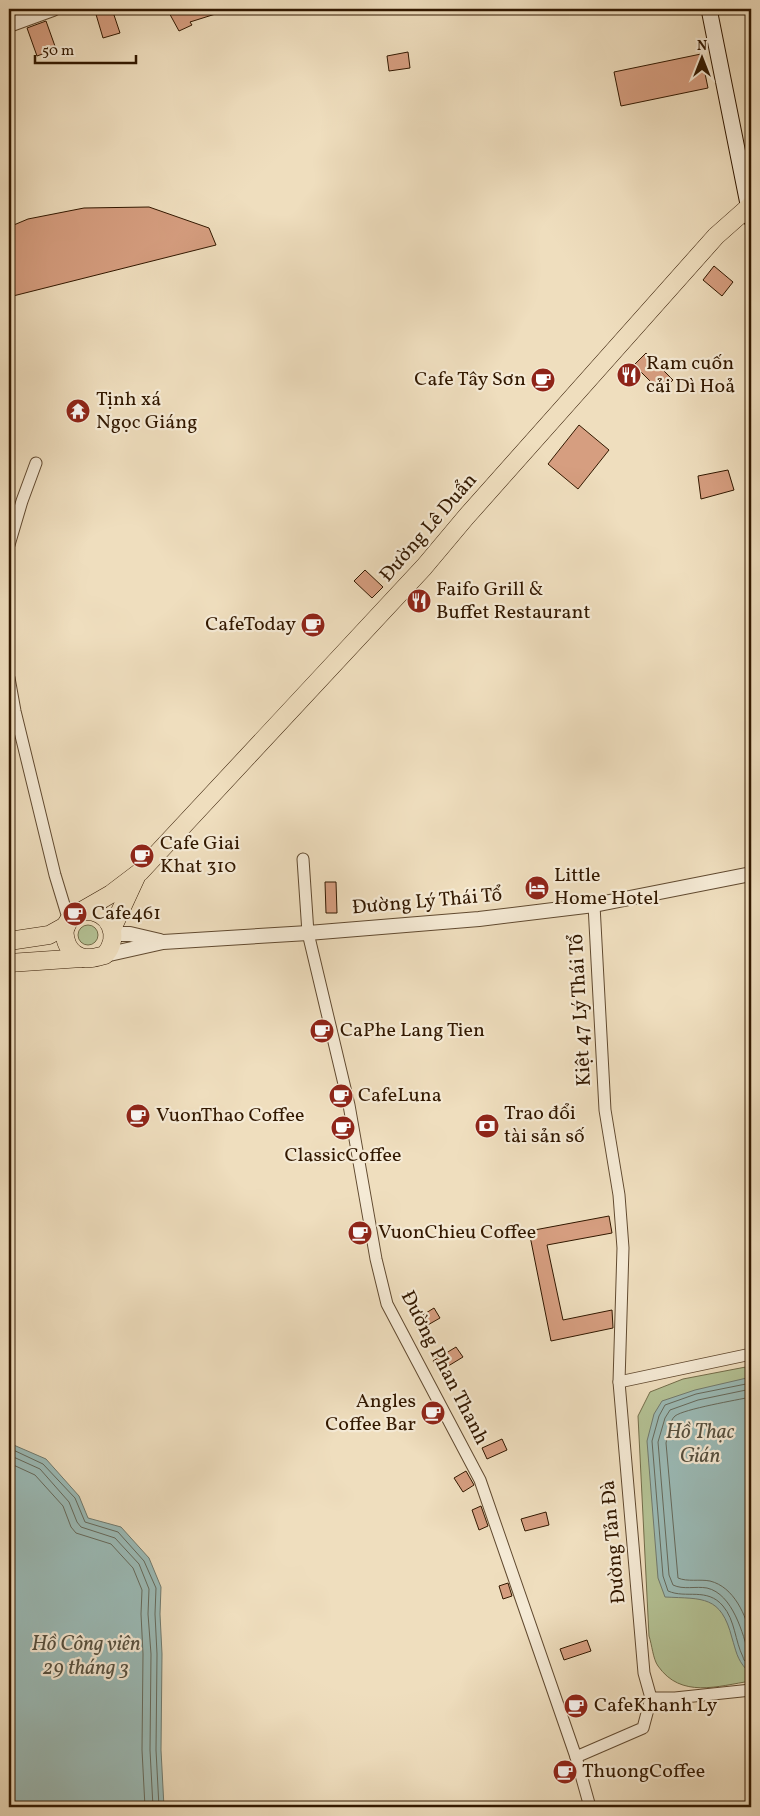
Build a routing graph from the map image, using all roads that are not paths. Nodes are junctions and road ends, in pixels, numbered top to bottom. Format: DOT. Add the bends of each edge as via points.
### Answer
graph roads {
  1 [pos="53,9"];
  2 [pos="709,9"];
  3 [pos="9,25"];
  4 [pos="750,210"];
  5 [pos="36,463"];
  6 [pos="9,545"];
  7 [pos="9,678"];
  8 [pos="303,860"];
  9 [pos="751,874"];
  10 [pos="136,877"];
  11 [pos="594,905"];
  12 [pos="71,920"];
  13 [pos="112,931"];
  14 [pos="308,933"];
  15 [pos="9,941"];
  16 [pos="163,942"];
  17 [pos="105,955"];
  18 [pos="82,958"];
  19 [pos="9,963"];
  20 [pos="751,1354"];
  21 [pos="619,1382"];
  22 [pos="751,1690"];
  23 [pos="651,1698"];
  24 [pos="576,1757"];
  25 [pos="590,1807"];
  1 -- 3 [label="street"];
  2 -- 4 [label="main road"];
  4 -- 10 [label="main road, Đường Lê Duẩn" via="716,236 424,567"];
  5 -- 6 [label="street"];
  7 -- 12 [label="street" via="55,875"];
  8 -- 14 [label="street, Đường Phan Thanh"];
  9 -- 11 [label="street, Đường Lý Thái Tổ"];
  10 -- 12 [label="main road, Đường Lê Duẩn"];
  10 -- 13 [label="main road, Đường Lê Duẩn"];
  11 -- 14 [label="street, Đường Lý Thái Tổ"];
  11 -- 21 [label="street, Kiệt 47 Lý Thái Tổ" via="606,1110 620,1195 623,1248"];
  12 -- 13 [label="main road" via="92,911 104,917"];
  12 -- 15 [label="main road, Đường Lê Duẩn" via="49,935"];
  12 -- 18 [label="main road" via="65,933 66,941 69,948"];
  13 -- 16 [label="street, Đường Lý Thái Tổ"];
  13 -- 17 [label="main road" via="112,941"];
  14 -- 16 [label="street, Đường Lý Thái Tổ"];
  14 -- 24 [label="street, Đường Phan Thanh" via="349,1105 387,1304 480,1480"];
  16 -- 17 [label="street, Đường Lý Thái Tổ"];
  17 -- 18 [label="main road"];
  18 -- 19 [label="main road"];
  20 -- 21 [label="street"];
  21 -- 23 [label="street, Đường Tản Đà" via="644,1673"];
  22 -- 23 [label="street"];
  23 -- 24 [label="street" via="643,1728"];
  24 -- 25 [label="street, Đường Phan Thanh"];
}
